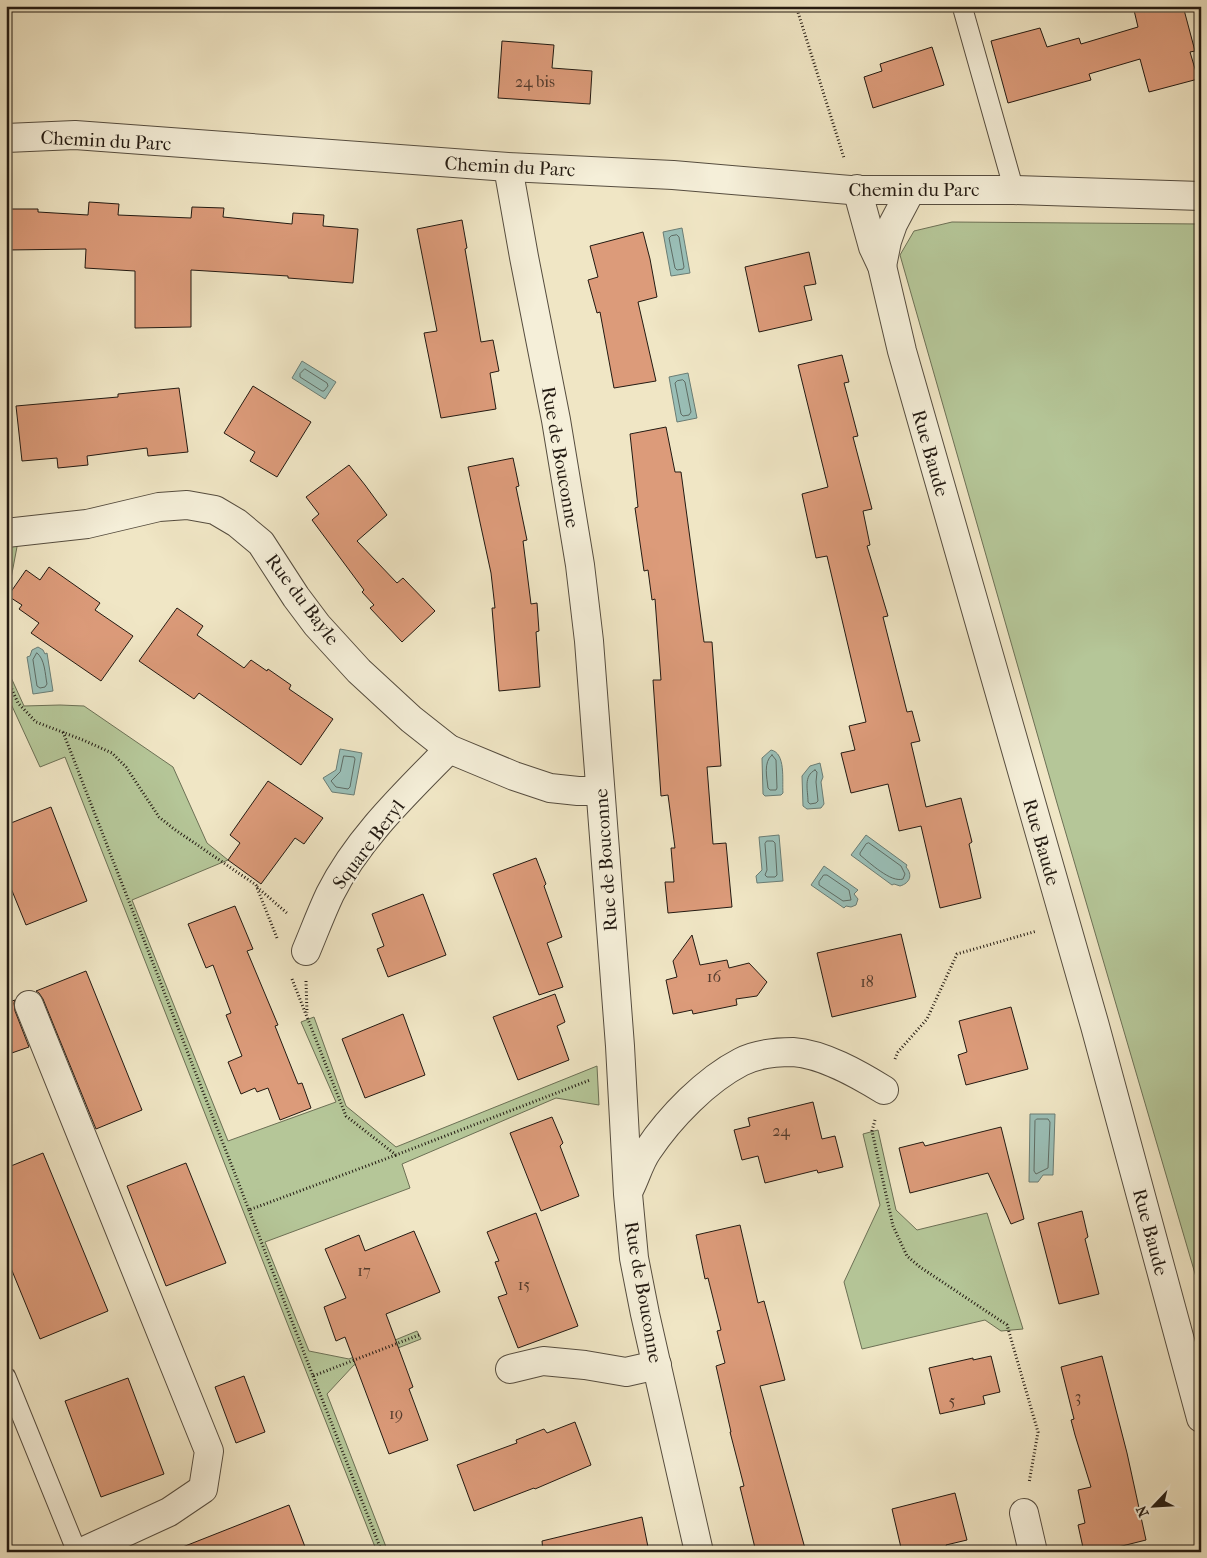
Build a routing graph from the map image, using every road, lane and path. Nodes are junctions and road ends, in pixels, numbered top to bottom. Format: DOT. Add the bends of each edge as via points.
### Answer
graph roads {
  1 [pos="796,6"];
  2 [pos="962,6"];
  3 [pos="6,138"];
  4 [pos="508,167"];
  5 [pos="853,189"];
  6 [pos="911,190"];
  7 [pos="1014,190"];
  8 [pos="1201,196"];
  9 [pos="882,266"];
  10 [pos="7,533"];
  11 [pos="6,604"];
  12 [pos="62,732"];
  13 [pos="450,749"];
  14 [pos="600,791"];
  15 [pos="1065,923"];
  16 [pos="306,951"];
  17 [pos="29,1005"];
  18 [pos="884,1090"];
  19 [pos="396,1155"];
  20 [pos="628,1194"];
  21 [pos="249,1210"];
  22 [pos="419,1335"];
  23 [pos="657,1365"];
  24 [pos="510,1369"];
  25 [pos="313,1376"];
  26 [pos="6,1377"];
  27 [pos="1201,1418"];
  28 [pos="1024,1513"];
  29 [pos="77,1552"];
  30 [pos="82,1552"];
  31 [pos="382,1552"];
  32 [pos="699,1552"];
  33 [pos="1033,1552"];
  1 -- 5 [label="path"];
  2 -- 7 [label="lane"];
  3 -- 4 [label="street, Chemin du Parc" via="75,135"];
  4 -- 5 [label="street, Chemin du Parc" via="673,175"];
  4 -- 14 [label="street, Rue de Bouconne" via="580,566"];
  5 -- 6 [label="street, Chemin du Parc"];
  5 -- 9 [label="street, Rue Baude"];
  6 -- 7 [label="street, Chemin du Parc"];
  6 -- 9 [label="street, Rue Baude" via="893,224"];
  7 -- 8 [label="street, Chemin du Parc"];
  9 -- 15 [label="street, Rue Baude" via="904,361"];
  10 -- 11 [label="path"];
  10 -- 13 [label="street, Rue du Bayle" via="87,524 159,507 187,505 215,510 261,543 317,625 404,713"];
  12 -- 21 [label="path"];
  13 -- 14 [label="street, Rue du Bayle" via="550,788"];
  13 -- 16 [label="street, Square Beryl" via="386,814 354,856 330,894"];
  14 -- 20 [label="street, Rue de Bouconne"];
  15 -- 18 [label="path" via="957,954 927,1019 898,1052"];
  15 -- 27 [label="street, Rue Baude"];
  17 -- 30 [label="street" via="209,1451 203,1489 169,1512"];
  18 -- 20 [label="street" via="860,1075 819,1058 794,1052 764,1054 742,1061 717,1077 671,1120 647,1152"];
  18 -- 28 [label="path" via="872,1131 894,1226 908,1256 1007,1325 1038,1432"];
  19 -- 21 [label="path"];
  20 -- 23 [label="street, Rue de Bouconne" via="634,1258"];
  21 -- 25 [label="path"];
  22 -- 25 [label="path"];
  23 -- 24 [label="street" via="626,1372 543,1361"];
  23 -- 32 [label="street, Rue de Bouconne"];
  25 -- 31 [label="path"];
  26 -- 29 [label="lane"];
  28 -- 33 [label="street"];
}
